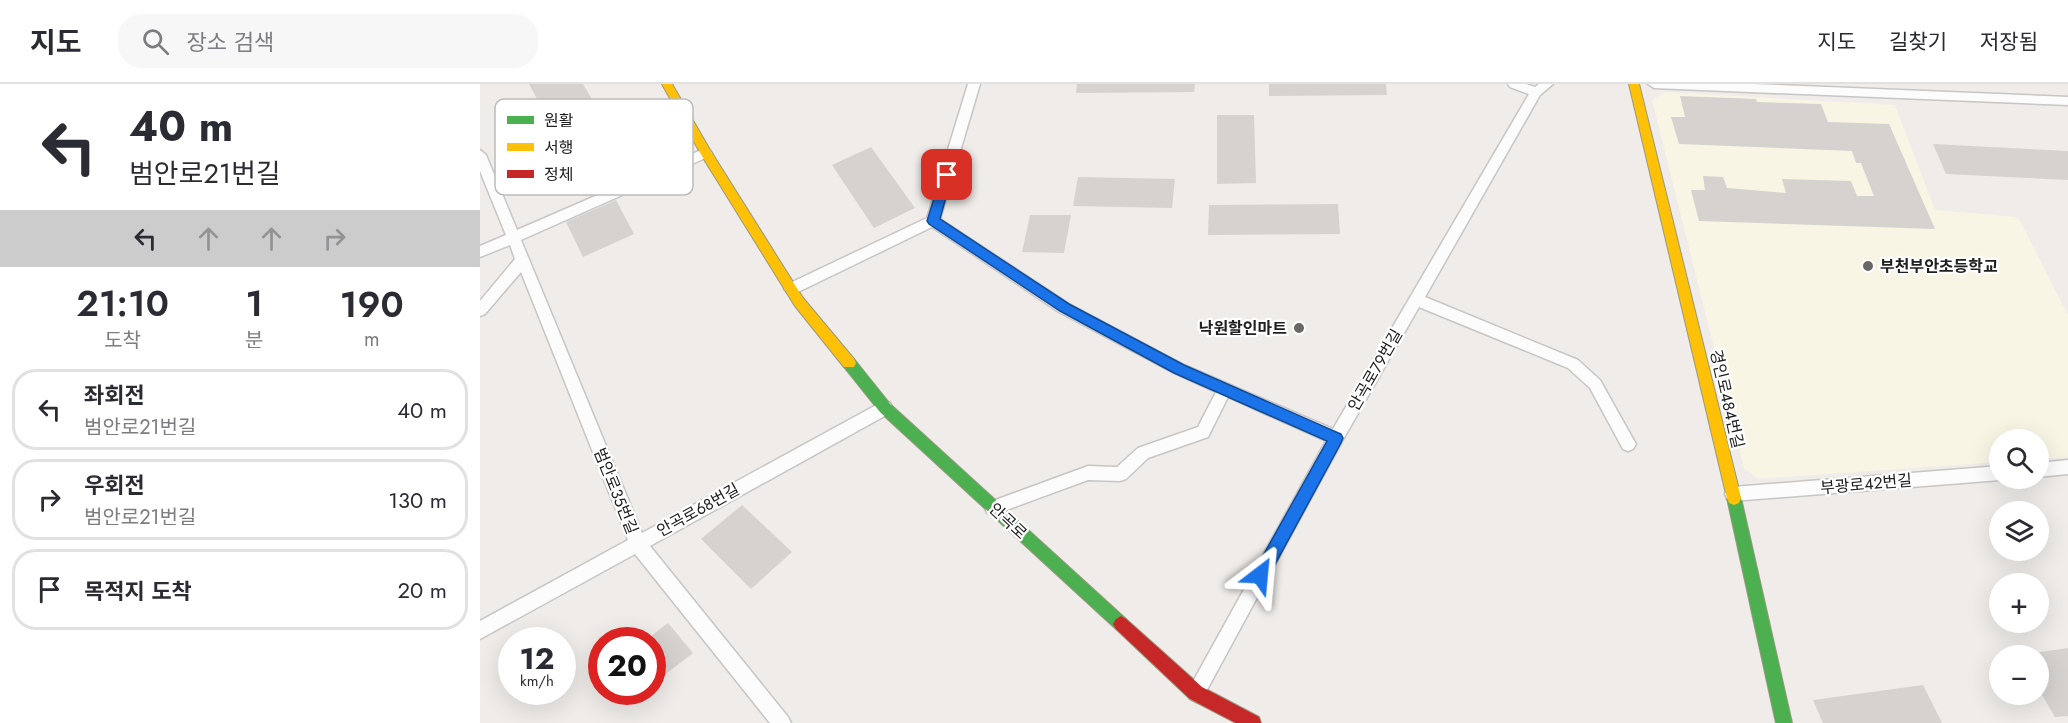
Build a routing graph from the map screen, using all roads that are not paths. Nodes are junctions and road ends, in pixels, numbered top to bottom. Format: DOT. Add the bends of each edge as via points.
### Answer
graph roads {
  1 [pos="667,84"];
  2 [pos="974,84"];
  3 [pos="1514,84"];
  4 [pos="1634,84"];
  5 [pos="1654,84"];
  6 [pos="1541,88"];
  7 [pos="1886,89"];
  8 [pos="675,99"];
  9 [pos="2068,101"];
  10 [pos="693,130"];
  11 [pos="706,153"];
  12 [pos="480,155"];
  13 [pos="693,159"];
  14 [pos="495,191"];
  15 [pos="497,195"];
  16 [pos="610,195"];
  17 [pos="933,221"];
  18 [pos="514,237"];
  19 [pos="480,252"];
  20 [pos="523,259"];
  21 [pos="791,289"];
  22 [pos="1416,300"];
  23 [pos="480,310"];
  24 [pos="1225,389"];
  25 [pos="885,408"];
  26 [pos="1336,438"];
  27 [pos="1628,444"];
  28 [pos="2068,467"];
  29 [pos="2049,469"];
  30 [pos="1989,474"];
  31 [pos="1732,494"];
  32 [pos="993,508"];
  33 [pos="638,544"];
  34 [pos="480,630"];
  35 [pos="1196,693"];
  36 [pos="782,723"];
  37 [pos="1253,723"];
  38 [pos="1784,723"];
  1 -- 8 [label="street, 안곡로"];
  2 -- 17 [label="lane"];
  3 -- 6 [label="lane"];
  4 -- 31 [label="street, 경인로484번길"];
  5 -- 7 [label="lane"];
  6 -- 22 [label="lane, 안곡로79번길"];
  7 -- 9 [label="lane"];
  10 -- 11 [label="street, 안곡로"];
  11 -- 13 [label="lane"];
  11 -- 21 [label="street, 안곡로"];
  12 -- 14 [label="lane, 범안로35번길"];
  15 -- 18 [label="lane, 범안로35번길"];
  16 -- 18 [label="lane"];
  17 -- 21 [label="lane"];
  17 -- 24 [label="lane" via="1064,308"];
  18 -- 19 [label="lane"];
  18 -- 20 [label="lane, 범안로35번길"];
  20 -- 23 [label="lane"];
  20 -- 33 [label="lane, 범안로35번길"];
  21 -- 25 [label="street, 안곡로"];
  22 -- 26 [label="lane, 안곡로79번길"];
  22 -- 27 [label="lane" via="1573,364 1595,384"];
  24 -- 26 [label="lane"];
  24 -- 32 [label="lane" via="1203,432 1143,453 1120,474 1088,473"];
  25 -- 32 [label="street, 안곡로"];
  25 -- 33 [label="lane, 안곡로68번길"];
  26 -- 35 [label="lane, 안곡로79번길"];
  28 -- 29 [label="lane"];
  30 -- 31 [label="lane, 부광로42번길"];
  31 -- 38 [label="street, 경인로484번길"];
  32 -- 35 [label="street, 안곡로"];
  33 -- 34 [label="lane, 안곡로68번길"];
  33 -- 36 [label="lane, 범안로35번길"];
  35 -- 37 [label="street, 안곡로"];
}
